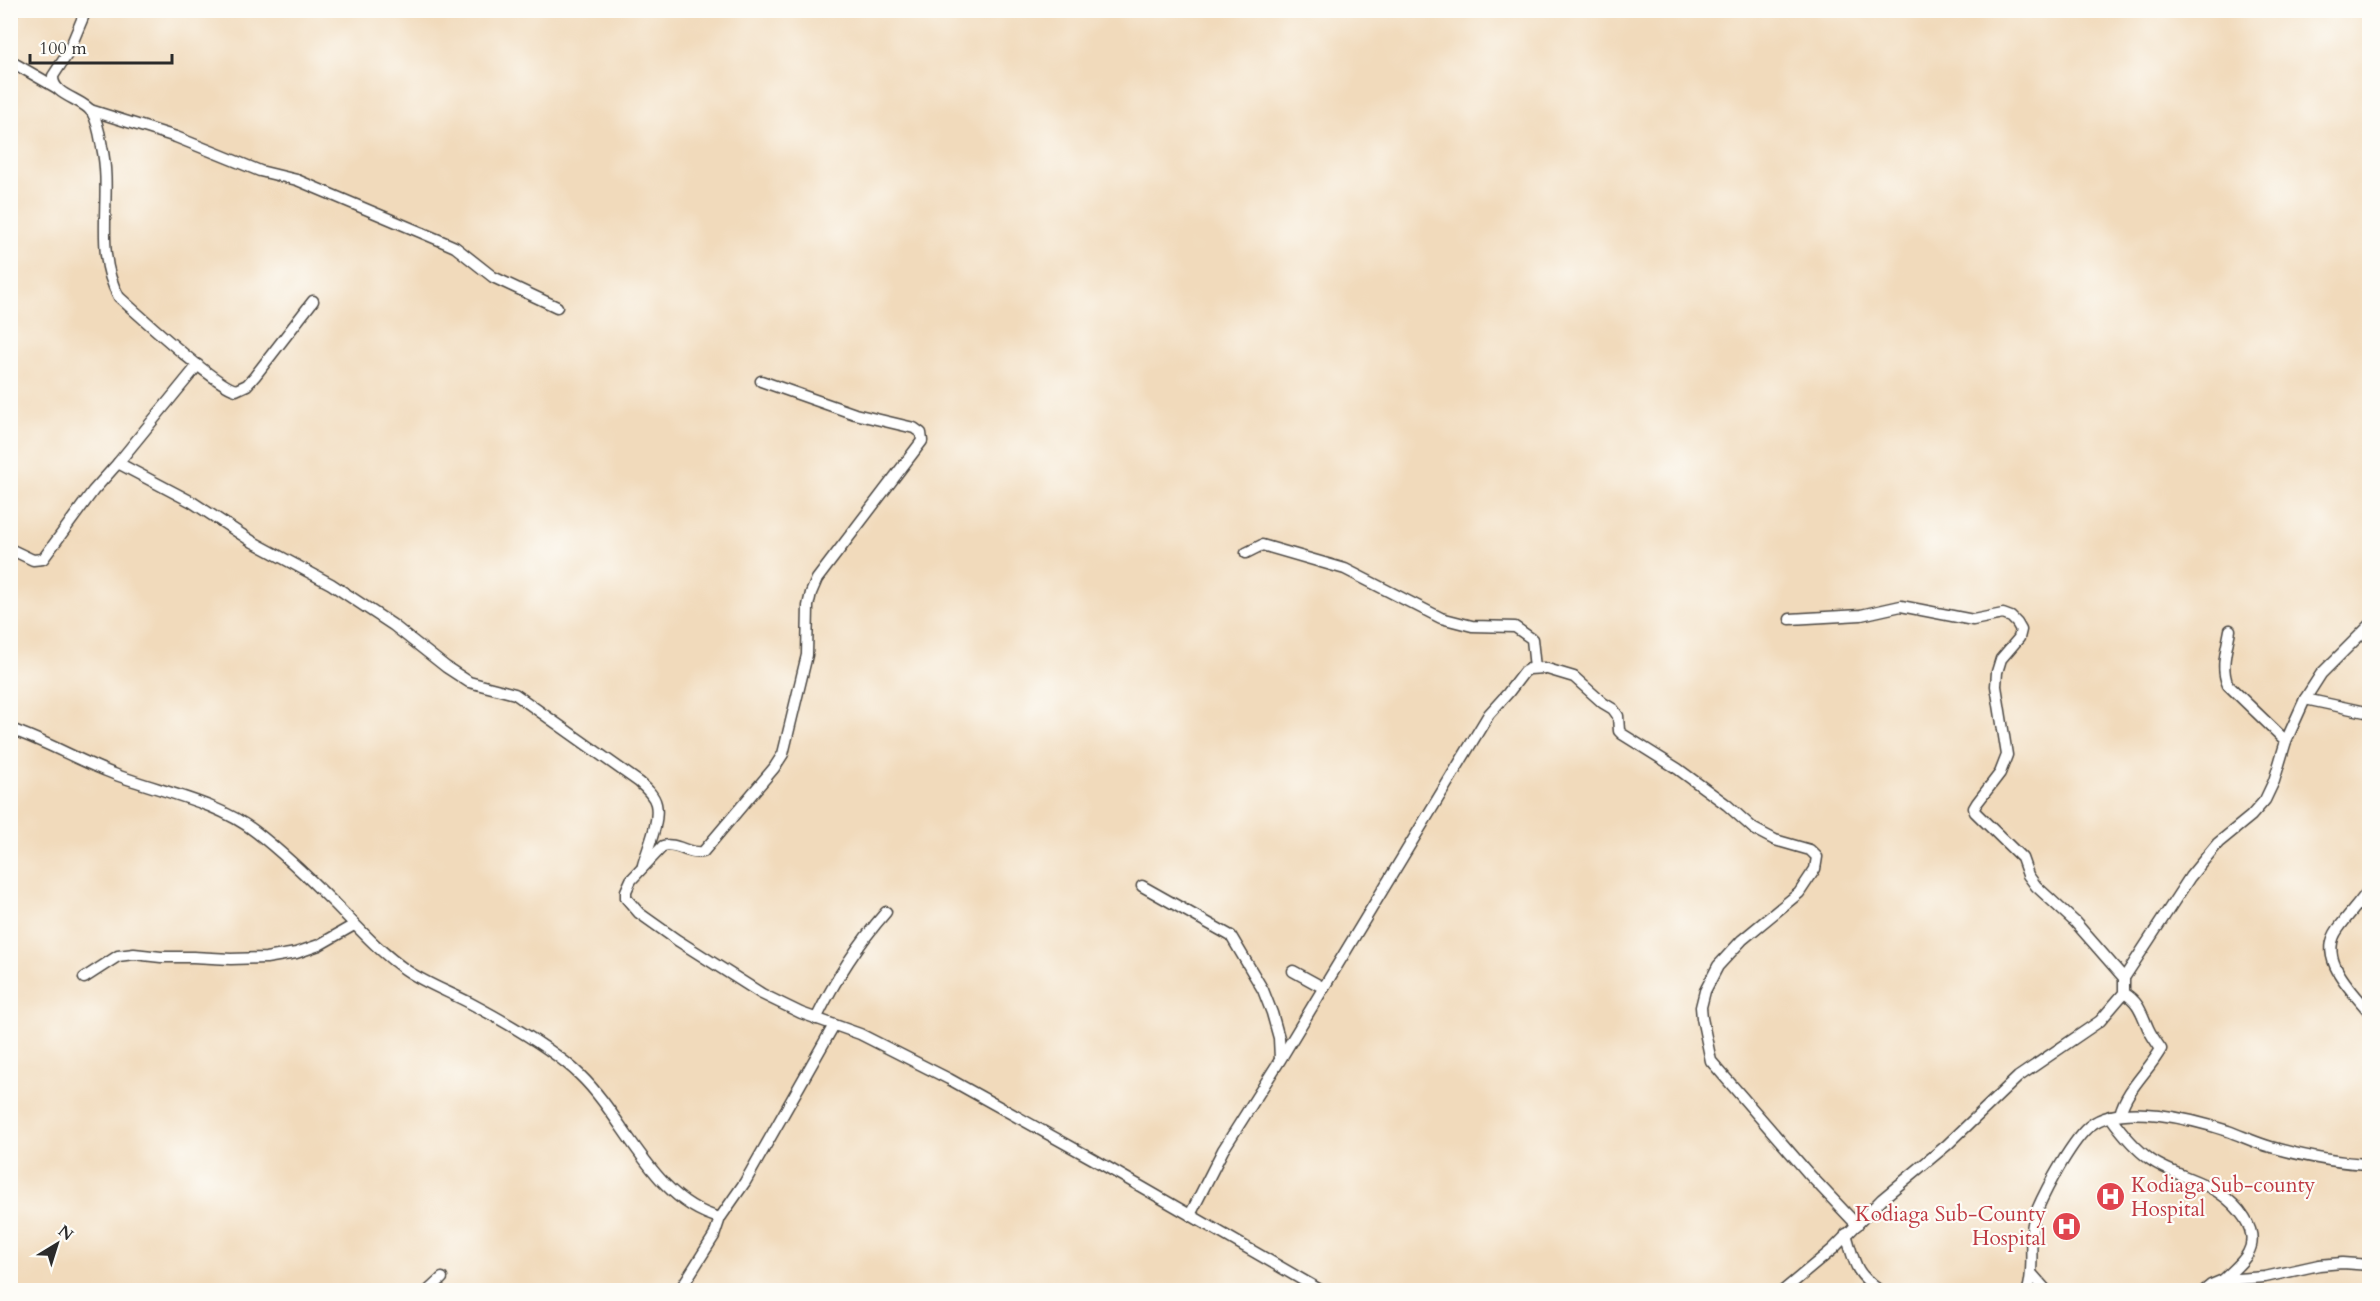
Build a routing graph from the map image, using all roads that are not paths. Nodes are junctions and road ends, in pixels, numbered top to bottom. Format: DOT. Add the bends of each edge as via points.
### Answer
graph roads {
  1 [pos="14,10"];
  2 [pos="86,10"];
  3 [pos="10,14"];
  4 [pos="10,61"];
  5 [pos="57,88"];
  6 [pos="90,110"];
  7 [pos="313,301"];
  8 [pos="557,307"];
  9 [pos="198,365"];
  10 [pos="761,381"];
  11 [pos="118,463"];
  12 [pos="10,549"];
  13 [pos="1246,553"];
  14 [pos="1790,619"];
  15 [pos="2370,626"];
  16 [pos="2230,630"];
  17 [pos="1535,668"];
  18 [pos="2305,699"];
  19 [pos="2370,713"];
  20 [pos="10,729"];
  21 [pos="2286,741"];
  22 [pos="643,867"];
  23 [pos="1142,886"];
  24 [pos="2370,888"];
  25 [pos="886,912"];
  26 [pos="354,925"];
  27 [pos="1293,971"];
  28 [pos="84,978"];
  29 [pos="2124,978"];
  30 [pos="1324,988"];
  31 [pos="2124,993"];
  32 [pos="2370,1013"];
  33 [pos="816,1019"];
  34 [pos="834,1025"];
  35 [pos="1280,1060"];
  36 [pos="2115,1115"];
  37 [pos="2370,1164"];
  38 [pos="1190,1215"];
  39 [pos="720,1218"];
  40 [pos="1857,1225"];
  41 [pos="1846,1234"];
  42 [pos="2370,1265"];
  43 [pos="2032,1274"];
  44 [pos="442,1278"];
  45 [pos="2223,1280"];
  46 [pos="1304,1281"];
  47 [pos="1873,1289"];
  48 [pos="429,1290"];
  49 [pos="680,1290"];
  50 [pos="1296,1290"];
  51 [pos="1320,1290"];
  52 [pos="1784,1290"];
  53 [pos="2028,1290"];
  54 [pos="2046,1290"];
  55 [pos="2205,1290"];
  1 -- 3 [label="street"];
  2 -- 5 [label="street" via="54,76"];
  4 -- 5 [label="street"];
  5 -- 6 [label="street"];
  6 -- 8 [label="street" via="176,137 260,171 297,180 454,247 492,278"];
  6 -- 9 [label="street" via="105,160 105,238 112,285 119,297"];
  7 -- 9 [label="street" via="255,376 241,388 232,390"];
  9 -- 11 [label="street"];
  10 -- 22 [label="street" via="855,414 914,428 921,433 922,441 817,579 808,606 807,655 779,762 703,852 697,854 668,844"];
  11 -- 12 [label="street" via="43,559 33,560"];
  11 -- 22 [label="street" via="331,584 469,682 515,694 639,782 656,805"];
  13 -- 17 [label="street" via="1262,545 1345,569 1441,618 1472,626 1515,627 1532,639"];
  14 -- 29 [label="street" via="1861,615 1901,606 1973,620 2004,614 2017,623 2019,638 2001,659 1997,672 2007,755 1975,812 2022,858 2036,886 2075,922"];
  15 -- 18 [label="street" via="2321,674"];
  16 -- 21 [label="street" via="2224,661 2228,685"];
  17 -- 30 [label="street" via="1524,672 1489,714"];
  17 -- 40 [label="street" via="1574,677 1613,709 1622,734 1678,769 1754,829 1810,850 1817,857 1815,869 1799,893 1742,940 1718,966 1705,991 1702,1018 1711,1061"];
  18 -- 19 [label="street"];
  18 -- 21 [label="street"];
  20 -- 26 [label="street" via="114,774 227,814 278,851"];
  21 -- 29 [label="street" via="2265,800 2218,843 2190,877"];
  22 -- 33 [label="street" via="626,891 626,898 639,912 762,994"];
  23 -- 35 [label="street" via="1231,936 1269,1005 1279,1038"];
  24 -- 32 [label="street" via="2336,930 2331,945 2332,962"];
  25 -- 33 [label="street" via="866,934"];
  26 -- 28 [label="street" via="296,953 231,960 134,954 118,956"];
  26 -- 39 [label="street" via="408,971 472,1004 561,1060 580,1076 649,1166 678,1196"];
  27 -- 30 [label="street"];
  29 -- 31 [label="street"];
  30 -- 35 [label="street"];
  31 -- 36 [label="street" via="2140,1007 2161,1048"];
  31 -- 40 [label="street" via="2100,1021 2018,1077"];
  33 -- 34 [label="street"];
  34 -- 38 [label="street" via="949,1079"];
  34 -- 39 [label="street"];
  35 -- 38 [label="street" via="1223,1150"];
  36 -- 37 [label="street" via="2147,1114 2205,1124 2268,1147"];
  36 -- 43 [label="street" via="2089,1126 2040,1204 2032,1227"];
  36 -- 45 [label="street" via="2128,1140 2152,1160 2218,1192 2249,1226 2252,1237 2247,1255"];
  38 -- 46 [label="street"];
  39 -- 49 [label="street" via="714,1236"];
  40 -- 41 [label="street"];
  41 -- 47 [label="street" via="1858,1272"];
  41 -- 52 [label="street"];
  42 -- 45 [label="street" via="2319,1265 2265,1277"];
  43 -- 53 [label="street"];
  43 -- 54 [label="street"];
  44 -- 48 [label="street"];
  45 -- 55 [label="street"];
  46 -- 50 [label="street"];
  46 -- 51 [label="street"];
}
